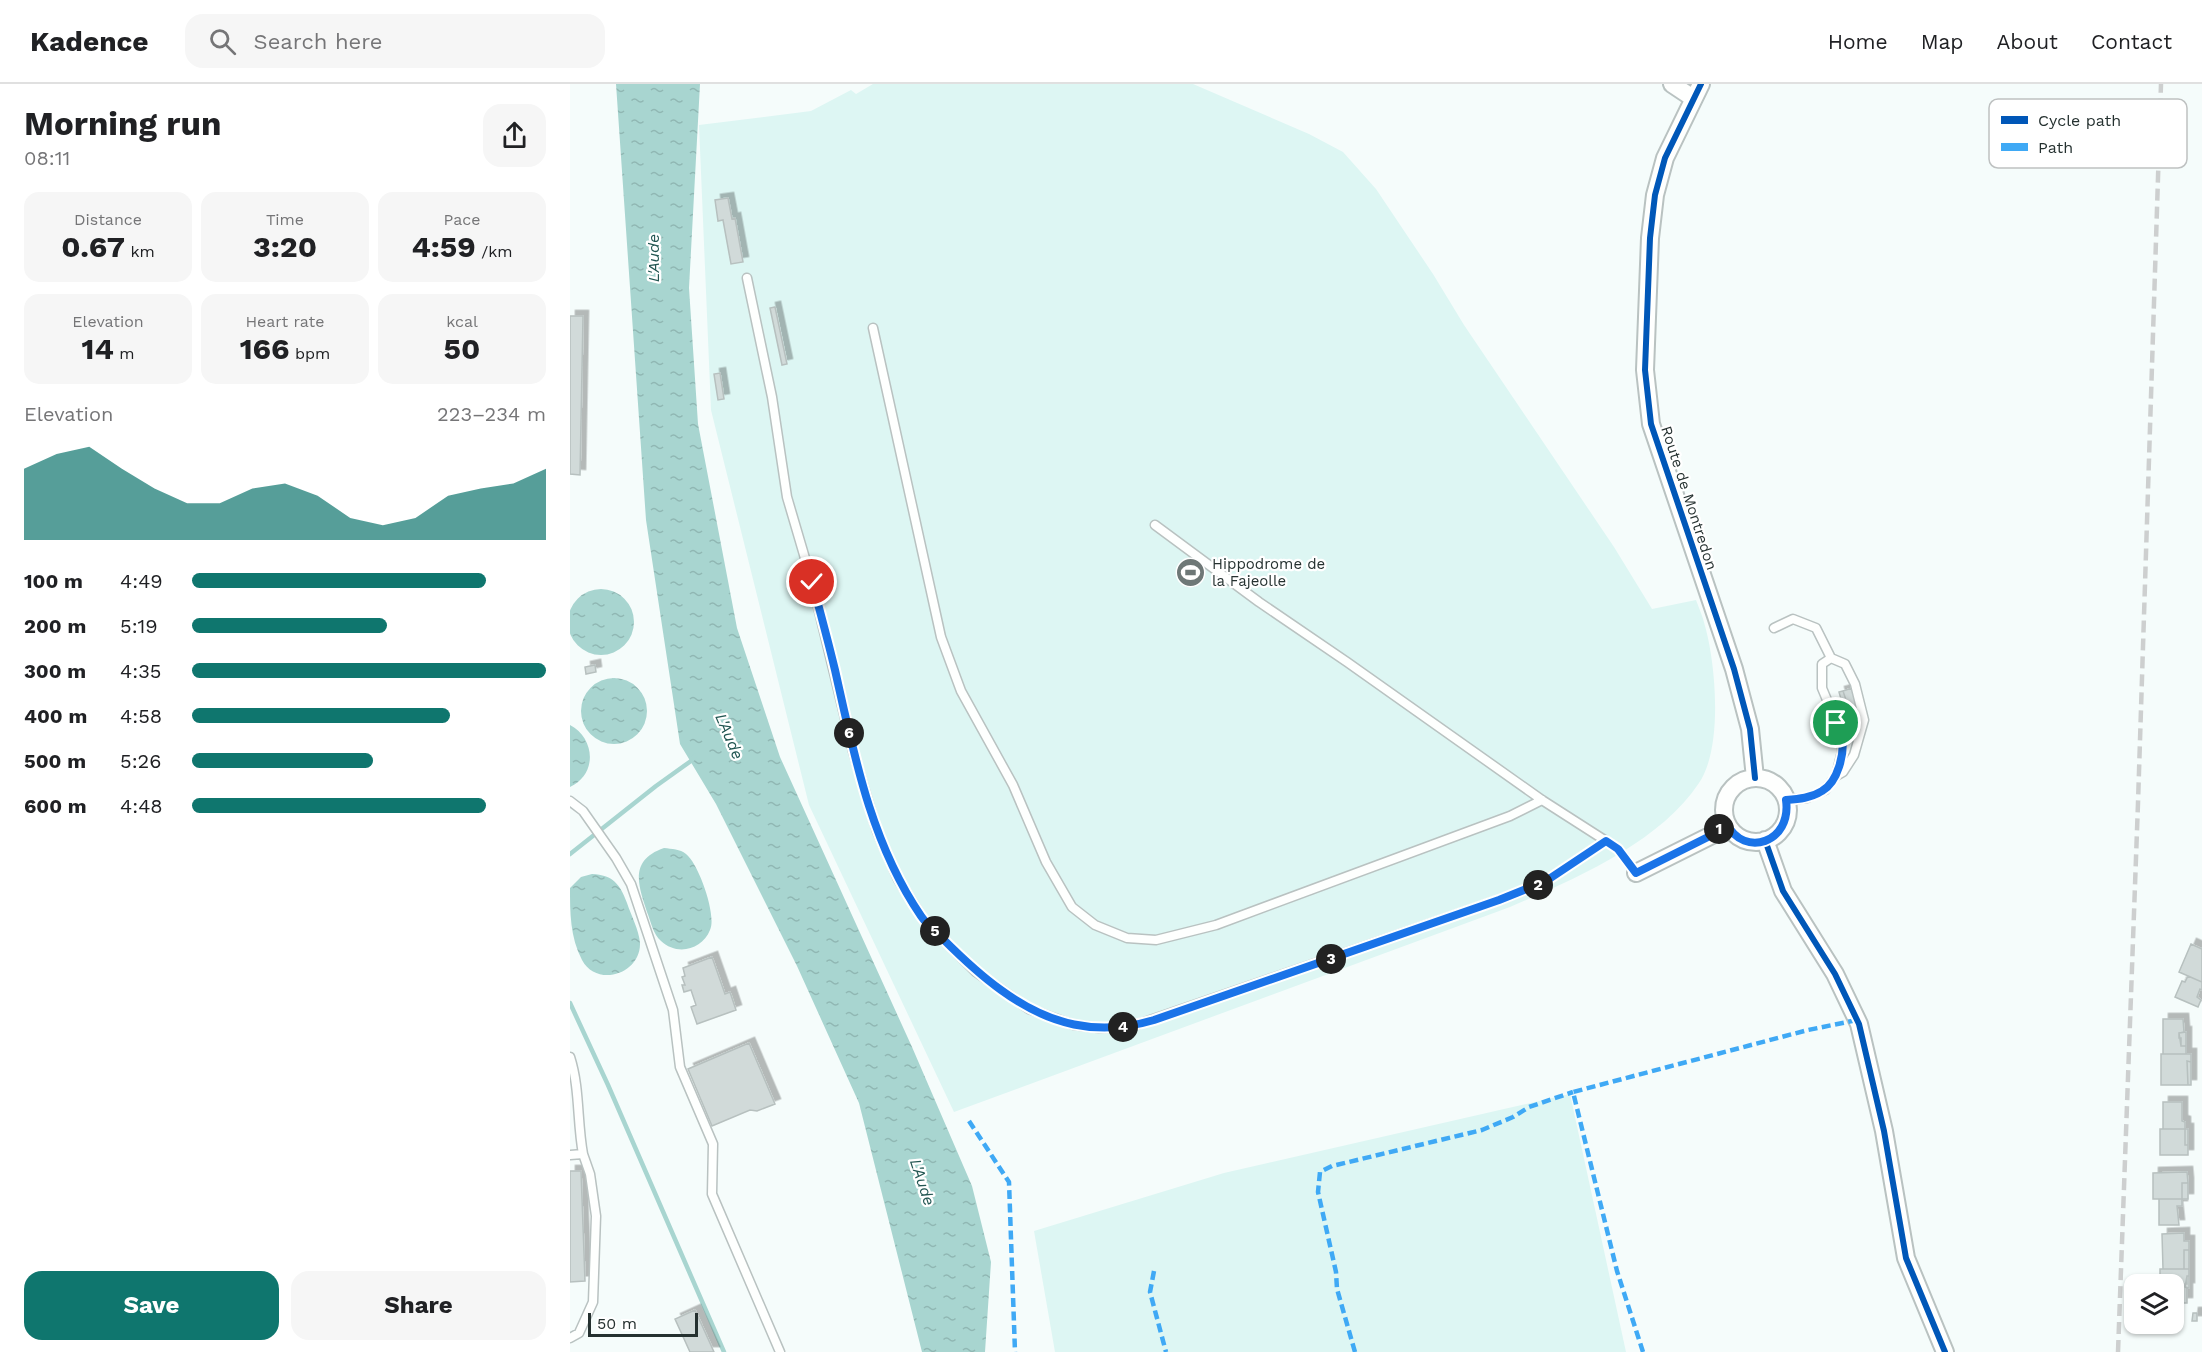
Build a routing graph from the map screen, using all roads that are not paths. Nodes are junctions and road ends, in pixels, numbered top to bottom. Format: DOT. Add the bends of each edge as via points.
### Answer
graph roads {
  1 [pos="1672,84"];
  2 [pos="1697,91"];
  3 [pos="747,278"];
  4 [pos="873,328"];
  5 [pos="1155,525"];
  6 [pos="1774,628"];
  7 [pos="1831,658"];
  8 [pos="1836,776"];
  9 [pos="1755,778"];
  10 [pos="1542,800"];
  11 [pos="1786,800"];
  12 [pos="570,801"];
  13 [pos="1727,824"];
  14 [pos="1766,840"];
  15 [pos="1606,841"];
  16 [pos="1636,873"];
  17 [pos="570,1057"];
  18 [pos="584,1154"];
  19 [pos="570,1155"];
  20 [pos="570,1338"];
  21 [pos="780,1352"];
  22 [pos="1945,1352"];
  1 -- 2 [label="street"];
  2 -- 9 [label="street, Route de Montredon" via="1665,158 1655,195 1645,370 1652,424 1734,669 1750,729"];
  3 -- 15 [label="lane" via="788,497 877,831 898,879 923,919 976,972 1021,1004 1074,1025 1130,1027 1499,900 1546,881"];
  4 -- 10 [label="lane" via="941,637 961,691 1013,785 1046,862 1072,907 1095,926 1127,938 1156,939 1216,925 1510,816"];
  5 -- 10 [label="lane"];
  6 -- 7 [label="lane" via="1793,620 1816,628"];
  7 -- 8 [label="lane" via="1822,664 1822,688 1842,736"];
  7 -- 8 [label="lane" via="1845,664 1855,684 1864,720 1854,755"];
  8 -- 11 [label="lane" via="1825,790 1807,798"];
  9 -- 11 [label="street" via="1766,779 1779,788"];
  9 -- 13 [label="street" via="1735,786 1728,794 1724,809"];
  10 -- 15 [label="lane"];
  11 -- 14 [label="street" via="1788,812 1783,828"];
  12 -- 21 [label="lane" via="583,811 631,884 673,1010 680,1067 713,1144 712,1194"];
  13 -- 14 [label="street" via="1742,840"];
  13 -- 16 [label="street"];
  14 -- 22 [label="street" via="1783,891 1835,974 1859,1024 1884,1131 1906,1258"];
  15 -- 16 [label="lane" via="1618,849"];
  17 -- 18 [label="lane" via="576,1077 578,1128"];
  18 -- 19 [label="lane"];
  18 -- 20 [label="lane" via="596,1216 593,1302 579,1333"];
}
